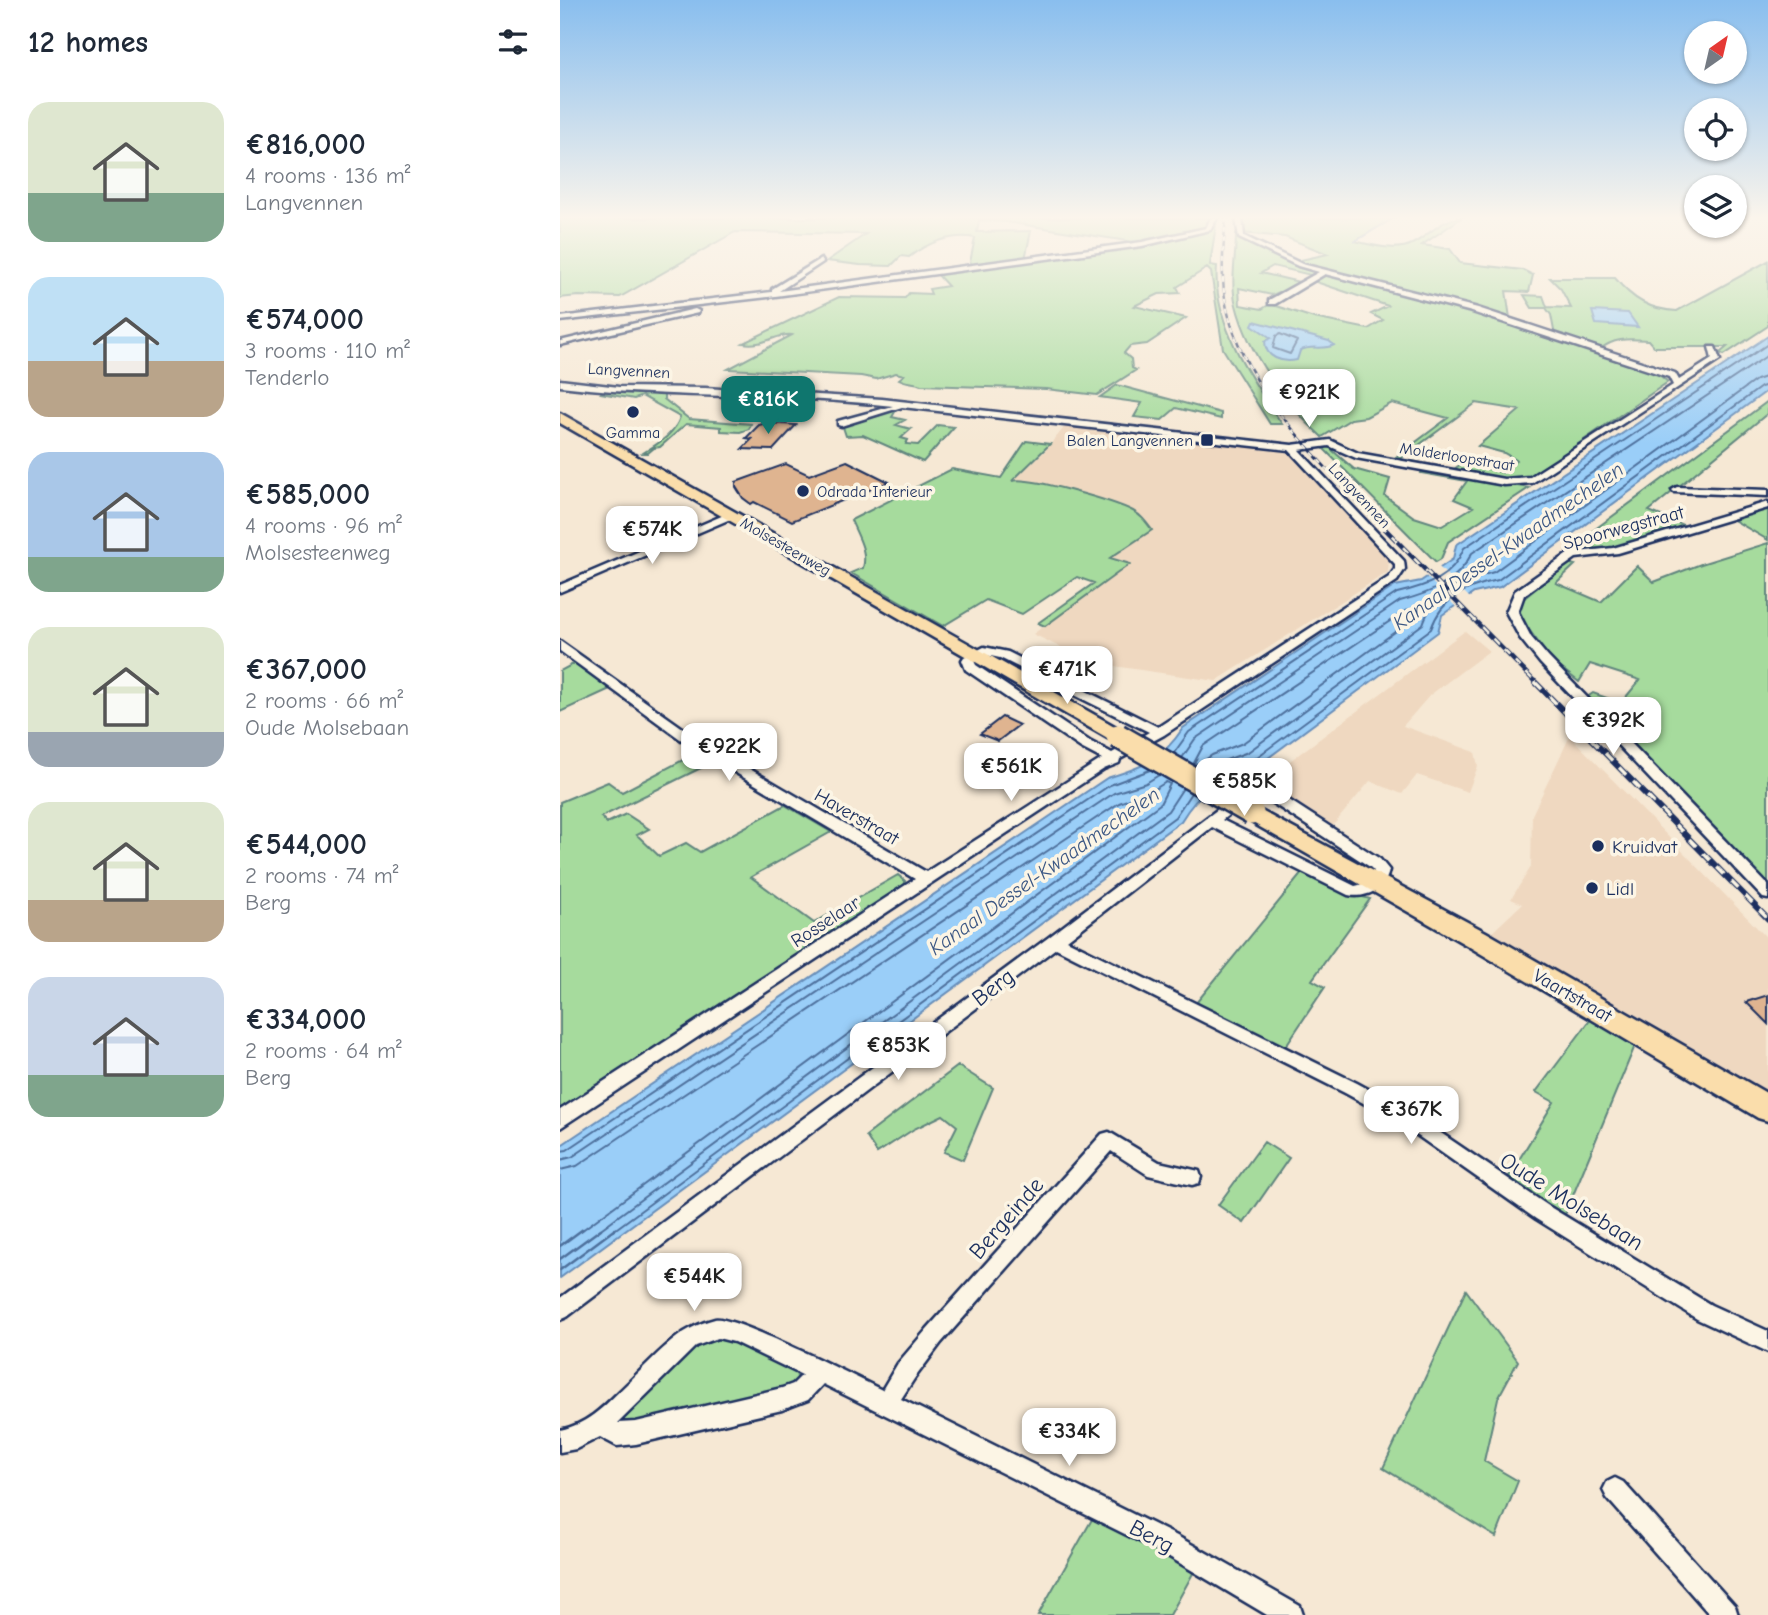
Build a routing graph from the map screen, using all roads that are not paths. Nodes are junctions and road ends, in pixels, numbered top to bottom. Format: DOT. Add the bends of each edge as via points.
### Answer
graph roads {
  1 [pos="771,293"];
  2 [pos="780,293"];
  3 [pos="1287,293"];
  4 [pos="1411,293"];
  5 [pos="768,295"];
  6 [pos="1272,302"];
  7 [pos="560,319"];
  8 [pos="560,343"];
  9 [pos="1712,349"];
  10 [pos="1672,375"];
  11 [pos="1690,377"];
  12 [pos="560,383"];
  13 [pos="1677,385"];
  14 [pos="906,404"];
  15 [pos="560,417"];
  16 [pos="841,423"];
  17 [pos="1292,448"];
  18 [pos="1677,490"];
  19 [pos="1768,493"];
  20 [pos="1768,505"];
  21 [pos="731,515"];
  22 [pos="560,589"];
  23 [pos="560,645"];
  24 [pos="975,654"];
  25 [pos="1159,732"];
  26 [pos="1114,760"];
  27 [pos="1252,813"];
  28 [pos="1211,821"];
  29 [pos="926,879"];
  30 [pos="1376,884"];
  31 [pos="1768,894"];
  32 [pos="1055,941"];
  33 [pos="1768,1109"];
  34 [pos="560,1120"];
  35 [pos="1192,1177"];
  36 [pos="560,1310"];
  37 [pos="1768,1342"];
  38 [pos="821,1371"];
  39 [pos="887,1403"];
  40 [pos="601,1424"];
  41 [pos="560,1441"];
  42 [pos="1615,1490"];
  43 [pos="1291,1615"];
  44 [pos="1726,1615"];
  1 -- 5 [label="street"];
  2 -- 5 [label="street"];
  3 -- 6 [label="street"];
  4 -- 10 [label="street"];
  5 -- 7 [label="street"];
  5 -- 8 [label="street"];
  9 -- 11 [label="street, Molderloopstraat" via="1716,360"];
  10 -- 11 [label="street"];
  10 -- 13 [label="street"];
  11 -- 13 [label="street, Molderloopstraat"];
  12 -- 14 [label="street, Langvennen"];
  13 -- 17 [label="street, Molderloopstraat" via="1524,482 1356,455 1329,443"];
  14 -- 16 [label="street, Langvennen"];
  14 -- 17 [label="street, Langvennen"];
  15 -- 21 [label="main road, Molsesteenweg"];
  17 -- 25 [label="street, Langvennen" via="1400,563 1400,569 1393,579"];
  18 -- 19 [label="street"];
  20 -- 31 [label="street, Spoorwegstraat" via="1614,551 1573,555 1519,593 1512,612 1544,660"];
  21 -- 22 [label="street"];
  21 -- 24 [label="main road, Molsesteenweg"];
  23 -- 29 [label="street, Haverstraat" via="692,741"];
  24 -- 25 [label="street, Molsesteenweg" via="991,651 1004,655"];
  24 -- 26 [label="street" via="968,660 970,667"];
  24 -- 27 [label="main road, Molsesteenweg, bridge"];
  25 -- 26 [label="street, Langvennen"];
  26 -- 29 [label="street, Rosselaar"];
  27 -- 30 [label="main road, Vaartstraat"];
  28 -- 30 [label="street" via="1338,886 1353,891"];
  28 -- 30 [label="street, Berg" via="1256,788 1375,863 1382,870"];
  28 -- 32 [label="street, Berg"];
  29 -- 34 [label="street, Rosselaar"];
  30 -- 33 [label="main road, Vaartstraat"];
  32 -- 36 [label="street, Berg"];
  32 -- 37 [label="street, Oude Molsebaan" via="1404,1117 1543,1213 1704,1312"];
  35 -- 39 [label="street, Bergeinde" via="1156,1170 1109,1140 934,1336"];
  38 -- 39 [label="street, Berg"];
  38 -- 40 [label="street" via="800,1392 782,1399 689,1422 617,1435"];
  38 -- 40 [label="street, Berg" via="718,1328 689,1339"];
  39 -- 43 [label="street, Berg" via="1169,1544"];
  40 -- 41 [label="street, Berg"];
  42 -- 44 [label="street"];
}
